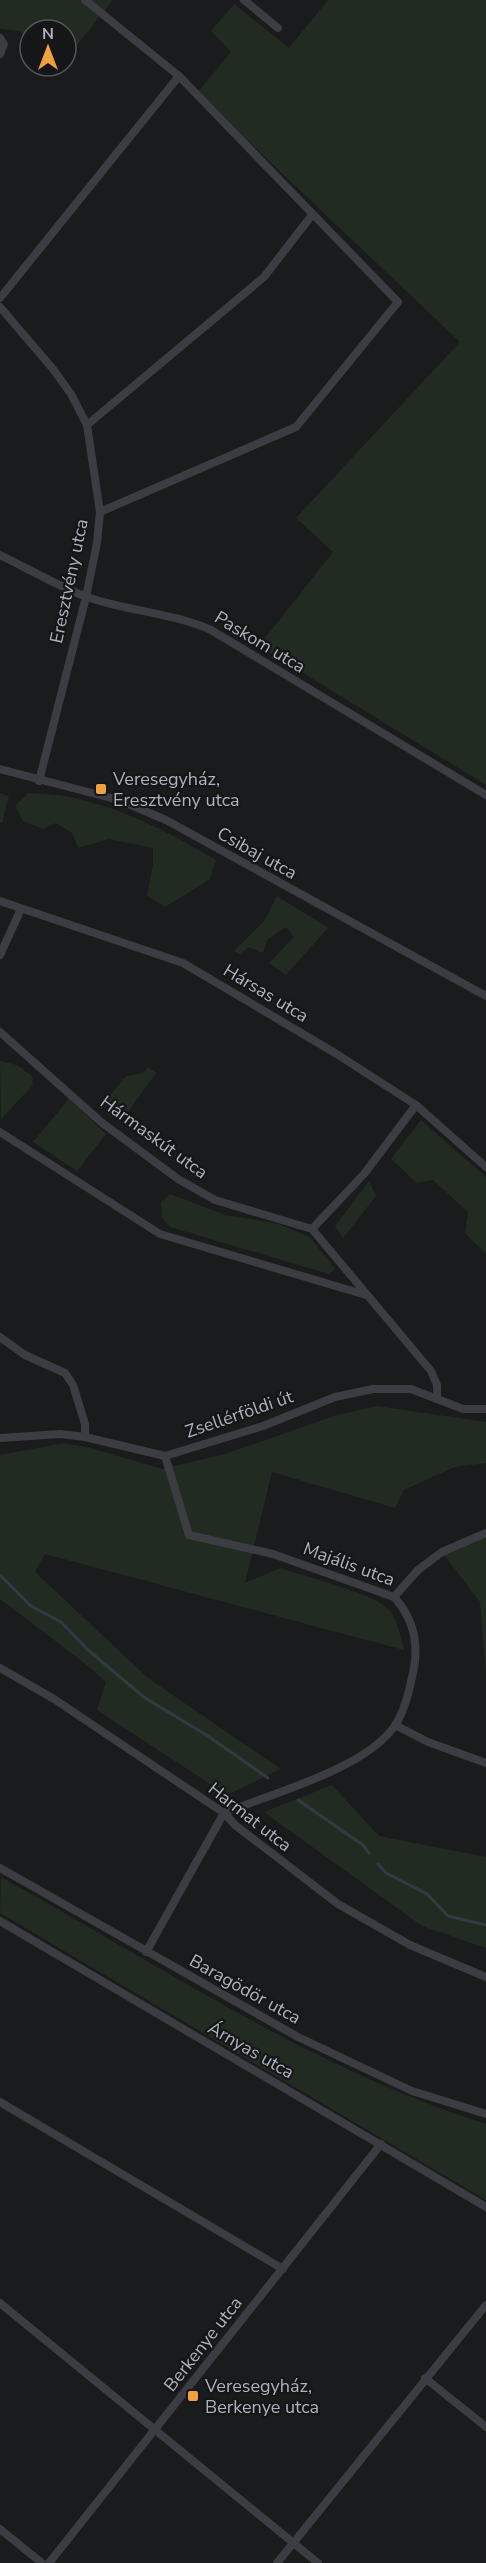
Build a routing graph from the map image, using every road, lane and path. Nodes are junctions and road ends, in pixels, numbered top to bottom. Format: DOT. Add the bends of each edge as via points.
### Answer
graph roads {
  1 [pos="85,0"];
  2 [pos="244,0"];
  3 [pos="278,28"];
  4 [pos="0,38"];
  5 [pos="2,51"];
  6 [pos="179,76"];
  7 [pos="312,215"];
  8 [pos="0,298"];
  9 [pos="0,307"];
  10 [pos="87,425"];
  11 [pos="100,512"];
  12 [pos="0,555"];
  13 [pos="86,597"];
  14 [pos="0,769"];
  15 [pos="39,781"];
  16 [pos="486,795"];
  17 [pos="0,901"];
  18 [pos="21,909"];
  19 [pos="0,955"];
  20 [pos="486,996"];
  21 [pos="0,1032"];
  22 [pos="416,1105"];
  23 [pos="0,1132"];
  24 [pos="486,1167"];
  25 [pos="312,1229"];
  26 [pos="366,1295"];
  27 [pos="0,1337"];
  28 [pos="437,1399"];
  29 [pos="486,1409"];
  30 [pos="85,1437"];
  31 [pos="0,1438"];
  32 [pos="165,1456"];
  33 [pos="486,1533"];
  34 [pos="394,1596"];
  35 [pos="0,1668"];
  36 [pos="395,1725"];
  37 [pos="486,1763"];
  38 [pos="224,1813"];
  39 [pos="0,1868"];
  40 [pos="0,1921"];
  41 [pos="146,1952"];
  42 [pos="486,1977"];
  43 [pos="0,2102"];
  44 [pos="486,2114"];
  45 [pos="381,2145"];
  46 [pos="486,2207"];
  47 [pos="283,2269"];
  48 [pos="0,2303"];
  49 [pos="486,2305"];
  50 [pos="425,2379"];
  51 [pos="486,2427"];
  52 [pos="157,2430"];
  53 [pos="0,2529"];
  54 [pos="293,2543"];
  55 [pos="42,2563"];
  56 [pos="49,2563"];
  57 [pos="277,2563"];
  58 [pos="318,2563"];
  1 -- 6 [label="street"];
  2 -- 3 [label="street"];
  4 -- 5 [label="street" via="4,44"];
  6 -- 7 [label="street"];
  6 -- 8 [label="street"];
  7 -- 10 [label="street" via="264,277"];
  7 -- 11 [label="street" via="398,302 296,427"];
  9 -- 10 [label="street, Eresztvény utca" via="53,369"];
  10 -- 11 [label="street, Eresztvény utca"];
  11 -- 13 [label="street, Eresztvény utca"];
  12 -- 13 [label="street, Paskom utca"];
  13 -- 15 [label="street, Eresztvény utca"];
  13 -- 16 [label="street, Paskom utca" via="211,630"];
  14 -- 15 [label="street, Csibaj utca"];
  15 -- 20 [label="street, Csibaj utca" via="119,800 166,820"];
  17 -- 18 [label="street, Hársas utca"];
  18 -- 19 [label="street"];
  18 -- 22 [label="street, Hársas utca" via="183,963"];
  21 -- 25 [label="street, Hármaskút utca" via="101,1122 178,1179 215,1200"];
  22 -- 24 [label="street, Hársas utca"];
  22 -- 25 [label="street" via="364,1174"];
  23 -- 26 [label="street" via="160,1234"];
  25 -- 26 [label="street"];
  26 -- 28 [label="street" via="431,1371 437,1384"];
  27 -- 30 [label="street" via="25,1355 65,1373 73,1384"];
  28 -- 29 [label="street, Zsellérföldi út" via="463,1409"];
  28 -- 32 [label="street, Zsellérföldi út" via="411,1389 373,1389 334,1397 263,1426"];
  30 -- 31 [label="street" via="60,1434"];
  30 -- 32 [label="street"];
  32 -- 34 [label="street, Majális utca" via="189,1535 273,1554"];
  33 -- 34 [label="street" via="442,1552"];
  34 -- 36 [label="street, Majális utca" via="413,1624 416,1641 416,1664"];
  35 -- 38 [label="street, Harmat utca" via="54,1699"];
  36 -- 37 [label="street"];
  36 -- 38 [label="street" via="346,1766"];
  38 -- 41 [label="street"];
  38 -- 42 [label="street, Harmat utca" via="235,1826 338,1904 410,1946"];
  39 -- 41 [label="street, Baragödör utca"];
  40 -- 45 [label="street, Árnyas utca"];
  41 -- 44 [label="street, Baragödör utca" via="298,2037 412,2091"];
  43 -- 47 [label="street"];
  45 -- 46 [label="street, Árnyas utca"];
  45 -- 47 [label="street, Berkenye utca"];
  47 -- 52 [label="street, Berkenye utca"];
  48 -- 52 [label="street"];
  49 -- 50 [label="street"];
  50 -- 51 [label="street"];
  50 -- 54 [label="street"];
  52 -- 54 [label="street"];
  52 -- 56 [label="street, Berkenye utca"];
  53 -- 55 [label="street"];
  54 -- 57 [label="street"];
  54 -- 58 [label="street"];
}
